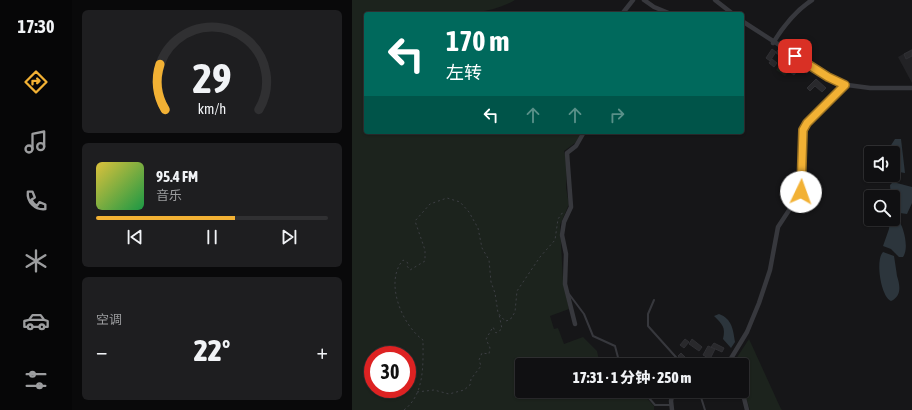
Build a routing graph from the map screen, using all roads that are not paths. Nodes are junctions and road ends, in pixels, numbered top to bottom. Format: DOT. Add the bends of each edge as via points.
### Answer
graph roads {
  1 [pos="633,0"];
  2 [pos="644,0"];
  3 [pos="715,0"];
  4 [pos="812,0"];
  5 [pos="624,12"];
  6 [pos="664,12"];
  7 [pos="730,12"];
  8 [pos="744,23"];
  9 [pos="744,27"];
  10 [pos="748,27"];
  11 [pos="774,43"];
  12 [pos="845,85"];
  13 [pos="912,88"];
  14 [pos="583,134"];
  15 [pos="566,285"];
  16 [pos="654,300"];
  17 [pos="575,324"];
  18 [pos="618,358"];
  19 [pos="677,358"];
  20 [pos="732,358"];
  21 [pos="649,398"];
  22 [pos="702,398"];
  23 [pos="744,398"];
  24 [pos="672,407"];
  25 [pos="706,410"];
  26 [pos="747,410"];
  1 -- 5 [label="street"];
  2 -- 6 [label="street"];
  3 -- 7 [label="street"];
  4 -- 11 [label="street" via="796,12 782,28"];
  8 -- 10 [label="street"];
  9 -- 10 [label="street"];
  10 -- 11 [label="street"];
  11 -- 12 [label="street"];
  12 -- 13 [label="street"];
  12 -- 20 [label="street" via="803,130 801,192 778,227 770,270 759,303"];
  14 -- 15 [label="street" via="576,146 567,153 571,207 562,229 566,256"];
  15 -- 17 [label="street"];
  15 -- 18 [label="lane" via="584,314 593,336 615,346"];
  16 -- 19 [label="lane" via="648,314 648,326"];
  21 -- 24 [label="lane" via="655,405"];
  22 -- 25 [label="lane"];
  23 -- 26 [label="street"];
}
